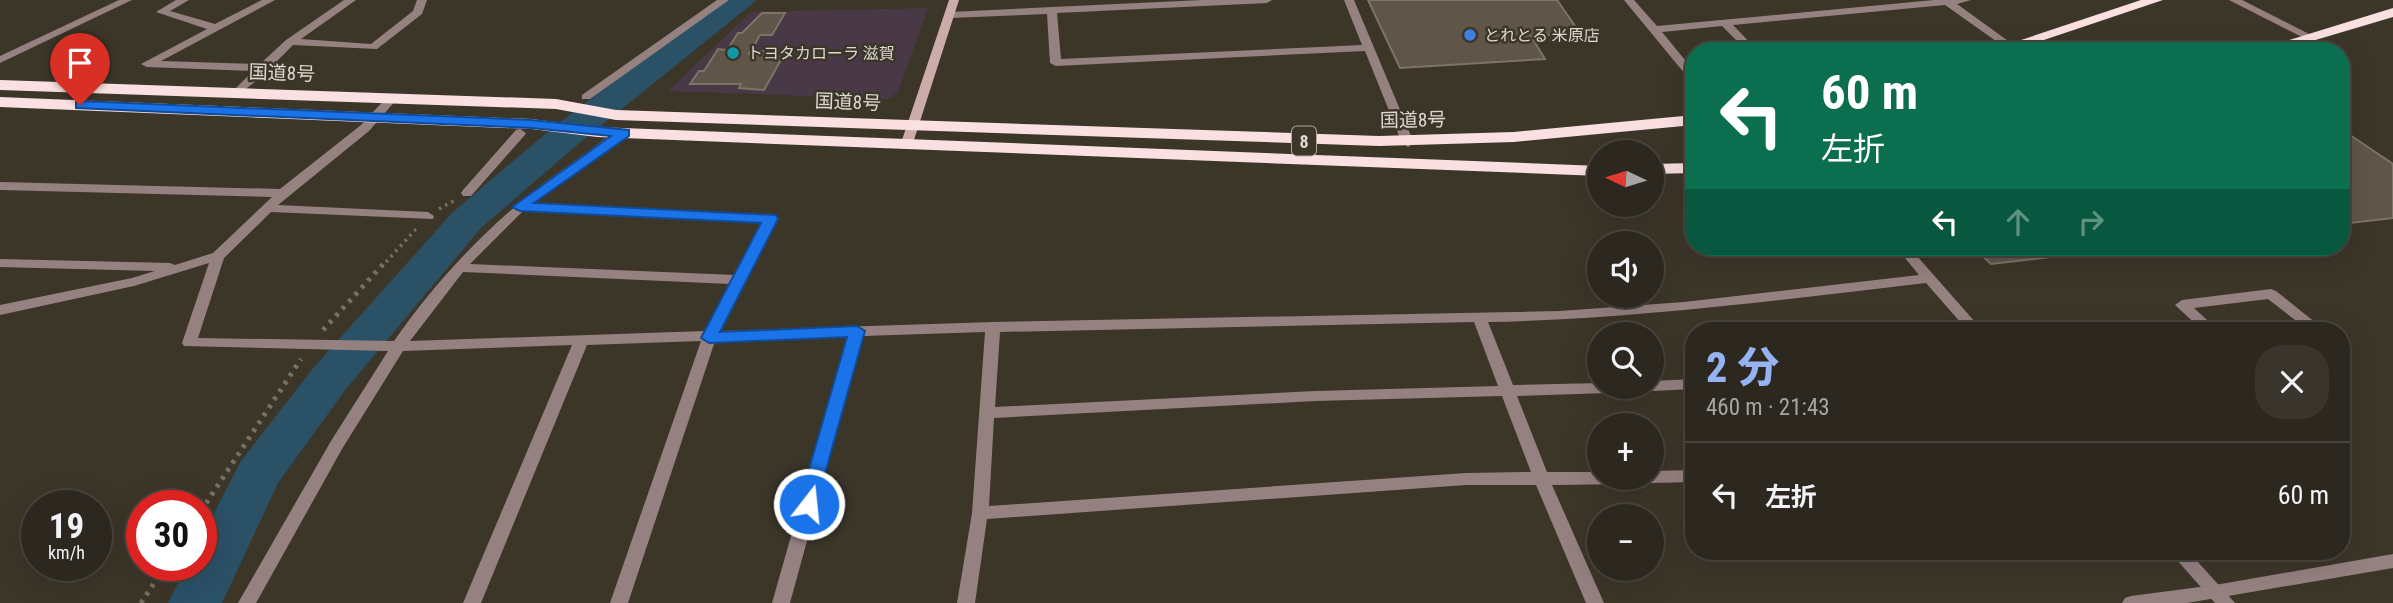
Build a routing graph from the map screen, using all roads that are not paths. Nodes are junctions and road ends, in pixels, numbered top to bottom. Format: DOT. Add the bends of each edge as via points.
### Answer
graph roads {
  1 [pos="127,0"];
  2 [pos="184,0"];
  3 [pos="270,0"];
  4 [pos="351,0"];
  5 [pos="422,0"];
  6 [pos="724,0"];
  7 [pos="954,0"];
  8 [pos="1267,0"];
  9 [pos="1349,0"];
  10 [pos="1629,0"];
  11 [pos="1966,0"];
  12 [pos="2155,0"];
  13 [pos="2234,0"];
  14 [pos="1946,1"];
  15 [pos="1052,10"];
  16 [pos="2393,12"];
  17 [pos="950,15"];
  18 [pos="1725,23"];
  19 [pos="216,28"];
  20 [pos="1652,30"];
  21 [pos="2308,36"];
  22 [pos="290,42"];
  23 [pos="1744,42"];
  24 [pos="2005,42"];
  25 [pos="2032,42"];
  26 [pos="2290,42"];
  27 [pos="1367,48"];
  28 [pos="0,60"];
  29 [pos="266,68"];
  30 [pos="1685,68"];
  31 [pos="0,85"];
  32 [pos="238,92"];
  33 [pos="586,97"];
  34 [pos="392,98"];
  35 [pos="0,102"];
  36 [pos="376,117"];
  37 [pos="1685,121"];
  38 [pos="913,125"];
  39 [pos="525,129"];
  40 [pos="624,133"];
  41 [pos="1408,142"];
  42 [pos="907,143"];
  43 [pos="1685,168"];
  44 [pos="1664,169"];
  45 [pos="1587,170"];
  46 [pos="0,186"];
  47 [pos="467,193"];
  48 [pos="283,194"];
  49 [pos="520,207"];
  50 [pos="267,208"];
  51 [pos="428,216"];
  52 [pos="218,256"];
  53 [pos="1910,256"];
  54 [pos="0,264"];
  55 [pos="183,267"];
  56 [pos="460,268"];
  57 [pos="1930,278"];
  58 [pos="738,280"];
  59 [pos="0,310"];
  60 [pos="1479,318"];
  61 [pos="1968,322"];
  62 [pos="2202,322"];
  63 [pos="2307,322"];
  64 [pos="993,327"];
  65 [pos="857,331"];
  66 [pos="709,338"];
  67 [pos="581,342"];
  68 [pos="390,346"];
  69 [pos="1685,384"];
  70 [pos="1664,385"];
  71 [pos="1587,389"];
  72 [pos="1508,393"];
  73 [pos="987,413"];
  74 [pos="1685,476"];
  75 [pos="1664,477"];
  76 [pos="1587,479"];
  77 [pos="1542,480"];
  78 [pos="980,513"];
  79 [pos="2185,560"];
  80 [pos="2393,561"];
  81 [pos="2220,598"];
  82 [pos="247,603"];
  83 [pos="472,603"];
  84 [pos="619,603"];
  85 [pos="781,603"];
  86 [pos="966,603"];
  87 [pos="1595,603"];
  88 [pos="2131,603"];
  1 -- 28 [label="street"];
  2 -- 19 [label="street" via="161,12"];
  3 -- 19 [label="street"];
  4 -- 22 [label="street"];
  5 -- 22 [label="street" via="418,12 373,47"];
  6 -- 33 [label="street"];
  7 -- 17 [label="main road"];
  8 -- 15 [label="street"];
  9 -- 27 [label="street"];
  10 -- 20 [label="street"];
  11 -- 14 [label="street"];
  12 -- 25 [label="highway"];
  13 -- 21 [label="street"];
  14 -- 18 [label="street"];
  14 -- 24 [label="street"];
  15 -- 17 [label="street"];
  15 -- 27 [label="street" via="1056,63"];
  16 -- 21 [label="highway"];
  17 -- 38 [label="main road"];
  18 -- 20 [label="street"];
  18 -- 23 [label="street"];
  19 -- 29 [label="street" via="146,64"];
  20 -- 30 [label="street"];
  21 -- 26 [label="highway"];
  22 -- 29 [label="street"];
  27 -- 41 [label="street"];
  29 -- 32 [label="street"];
  31 -- 32 [label="highway, 国道8号 / 8"];
  32 -- 34 [label="highway, 国道8号 / 8"];
  34 -- 36 [label="street"];
  34 -- 38 [label="highway, 国道8号 / 8" via="556,104 616,114"];
  35 -- 36 [label="highway, 国道8号 / 8"];
  36 -- 39 [label="highway, 国道8号 / 8"];
  36 -- 48 [label="street"];
  37 -- 41 [label="highway, 国道8号 / 8"];
  38 -- 41 [label="highway, 国道8号 / 8"];
  38 -- 42 [label="main road"];
  39 -- 40 [label="highway, 国道8号 / 8"];
  39 -- 47 [label="street"];
  40 -- 42 [label="highway, 国道8号 / 8"];
  40 -- 49 [label="street"];
  42 -- 45 [label="highway, 国道8号 / 8"];
  43 -- 44 [label="highway"];
  46 -- 48 [label="street"];
  48 -- 50 [label="street"];
  49 -- 56 [label="street"];
  49 -- 58 [label="street" via="771,219"];
  50 -- 51 [label="street"];
  50 -- 52 [label="street"];
  52 -- 55 [label="street"];
  52 -- 68 [label="street" via="189,343"];
  53 -- 57 [label="street"];
  54 -- 55 [label="street"];
  55 -- 59 [label="street"];
  56 -- 58 [label="street"];
  56 -- 68 [label="street"];
  57 -- 60 [label="street" via="1684,307"];
  57 -- 61 [label="street"];
  58 -- 66 [label="street"];
  60 -- 64 [label="street"];
  60 -- 72 [label="street"];
  62 -- 63 [label="street" via="2182,305 2271,294"];
  64 -- 65 [label="street"];
  64 -- 73 [label="street"];
  65 -- 66 [label="street"];
  65 -- 85 [label="street"];
  66 -- 67 [label="street"];
  66 -- 84 [label="street"];
  67 -- 68 [label="street"];
  67 -- 83 [label="street"];
  68 -- 82 [label="street"];
  69 -- 70 [label="street"];
  71 -- 72 [label="street"];
  72 -- 73 [label="street" via="1315,396"];
  72 -- 77 [label="street"];
  73 -- 78 [label="street"];
  74 -- 75 [label="street"];
  76 -- 77 [label="street"];
  77 -- 78 [label="street" via="1466,479"];
  77 -- 87 [label="street"];
  78 -- 86 [label="street"];
  79 -- 81 [label="street"];
  80 -- 81 [label="street"];
  81 -- 88 [label="street"];
}
